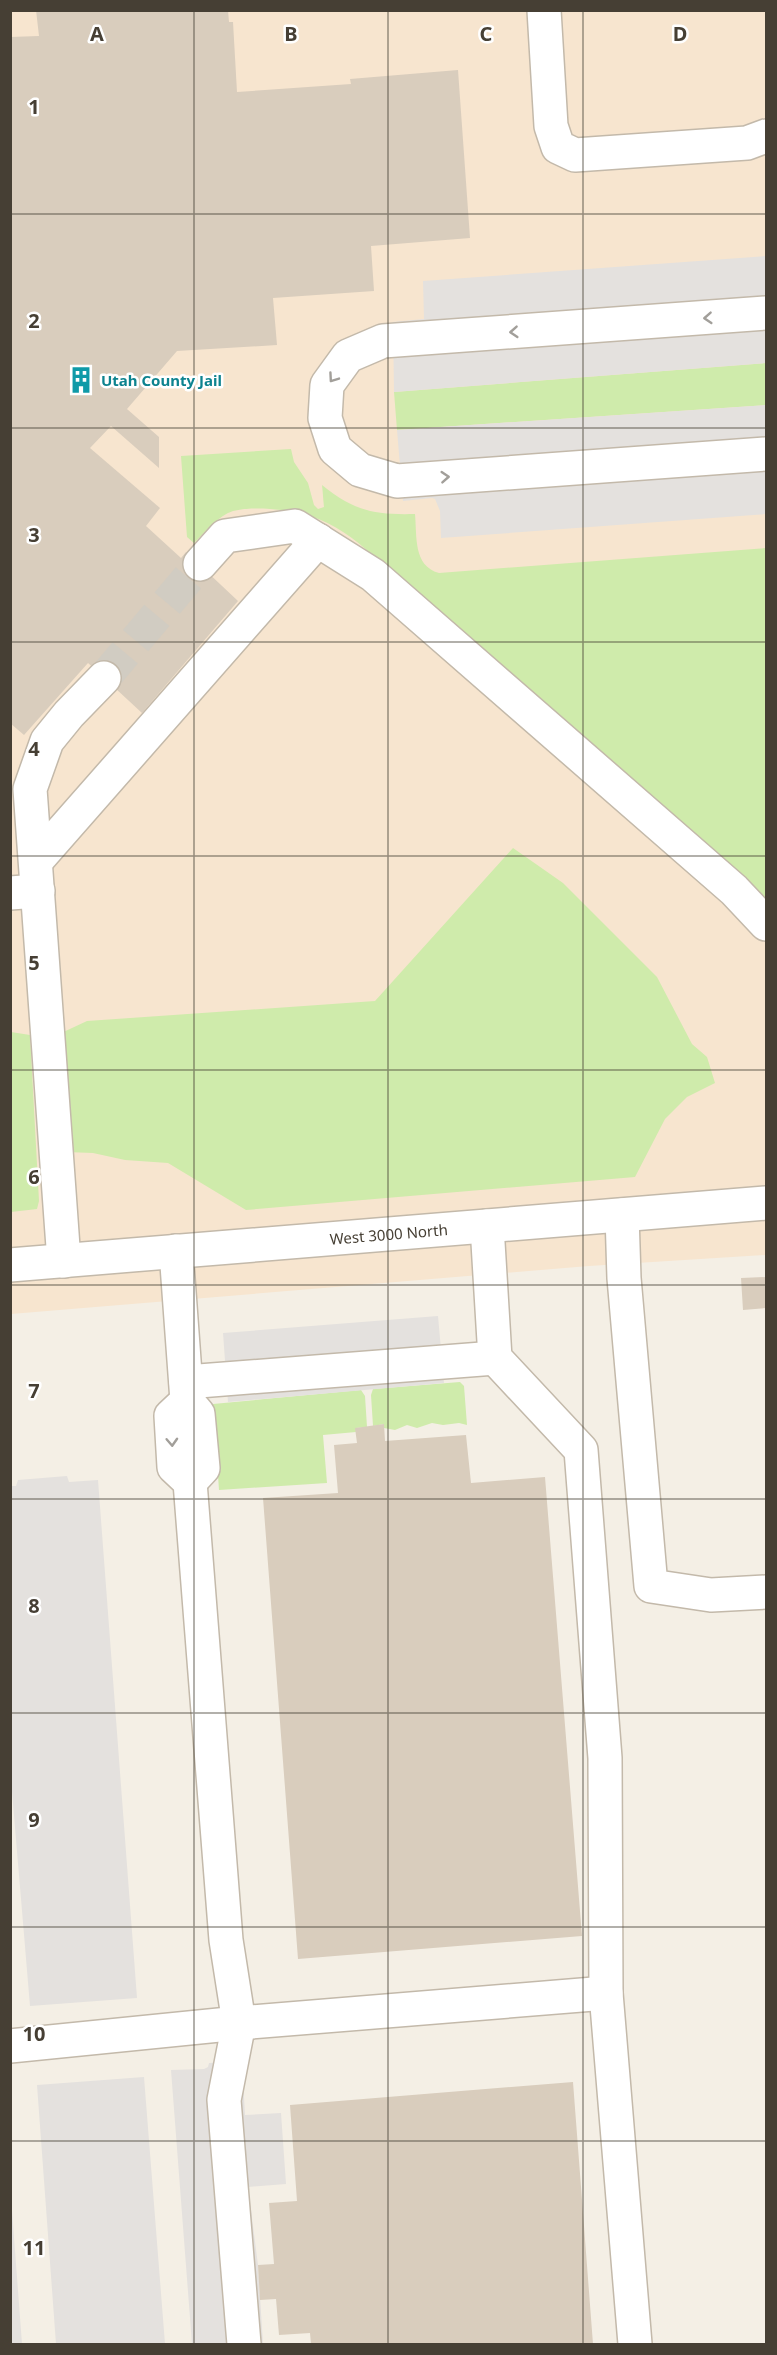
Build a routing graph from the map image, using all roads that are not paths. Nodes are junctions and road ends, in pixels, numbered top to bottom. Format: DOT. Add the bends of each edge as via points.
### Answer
graph roads {
  1 [pos="544,10"];
  2 [pos="766,136"];
  3 [pos="766,314"];
  4 [pos="766,454"];
  5 [pos="318,540"];
  6 [pos="200,564"];
  7 [pos="104,678"];
  8 [pos="28,882"];
  9 [pos="766,924"];
  10 [pos="766,1203"];
  11 [pos="622,1215"];
  12 [pos="487,1226"];
  13 [pos="176,1251"];
  14 [pos="64,1261"];
  15 [pos="10,1265"];
  16 [pos="495,1358"];
  17 [pos="186,1392"];
  18 [pos="766,1592"];
  19 [pos="606,1992"];
  20 [pos="239,2023"];
  21 [pos="10,2046"];
  22 [pos="244,2344"];
  23 [pos="635,2344"];
  1 -- 2 [label="street" via="551,126 558,147 575,155 747,143"];
  3 -- 4 [label="street, one-way" via="383,341 348,356 327,385 325,418 335,449 360,470 397,481"];
  5 -- 6 [label="street" via="295,526 225,536"];
  5 -- 8 [label="street"];
  5 -- 9 [label="street" via="374,575 734,890"];
  7 -- 8 [label="street" via="48,741 30,789"];
  8 -- 14 [label="street"];
  10 -- 11 [label="street, West 3000 North"];
  11 -- 12 [label="street, West 3000 North"];
  11 -- 18 [label="street" via="651,1586 711,1595"];
  12 -- 13 [label="street, West 3000 North"];
  12 -- 16 [label="street"];
  13 -- 14 [label="street, West 3000 North"];
  13 -- 17 [label="street"];
  14 -- 15 [label="street, West 3000 North"];
  16 -- 17 [label="street"];
  16 -- 19 [label="street" via="581,1450 605,1758"];
  17 -- 20 [label="street" via="171,1416 174,1467 190,1482 226,1940"];
  19 -- 20 [label="street"];
  19 -- 23 [label="street"];
  20 -- 21 [label="street"];
  20 -- 22 [label="street" via="224,2100"];
}
